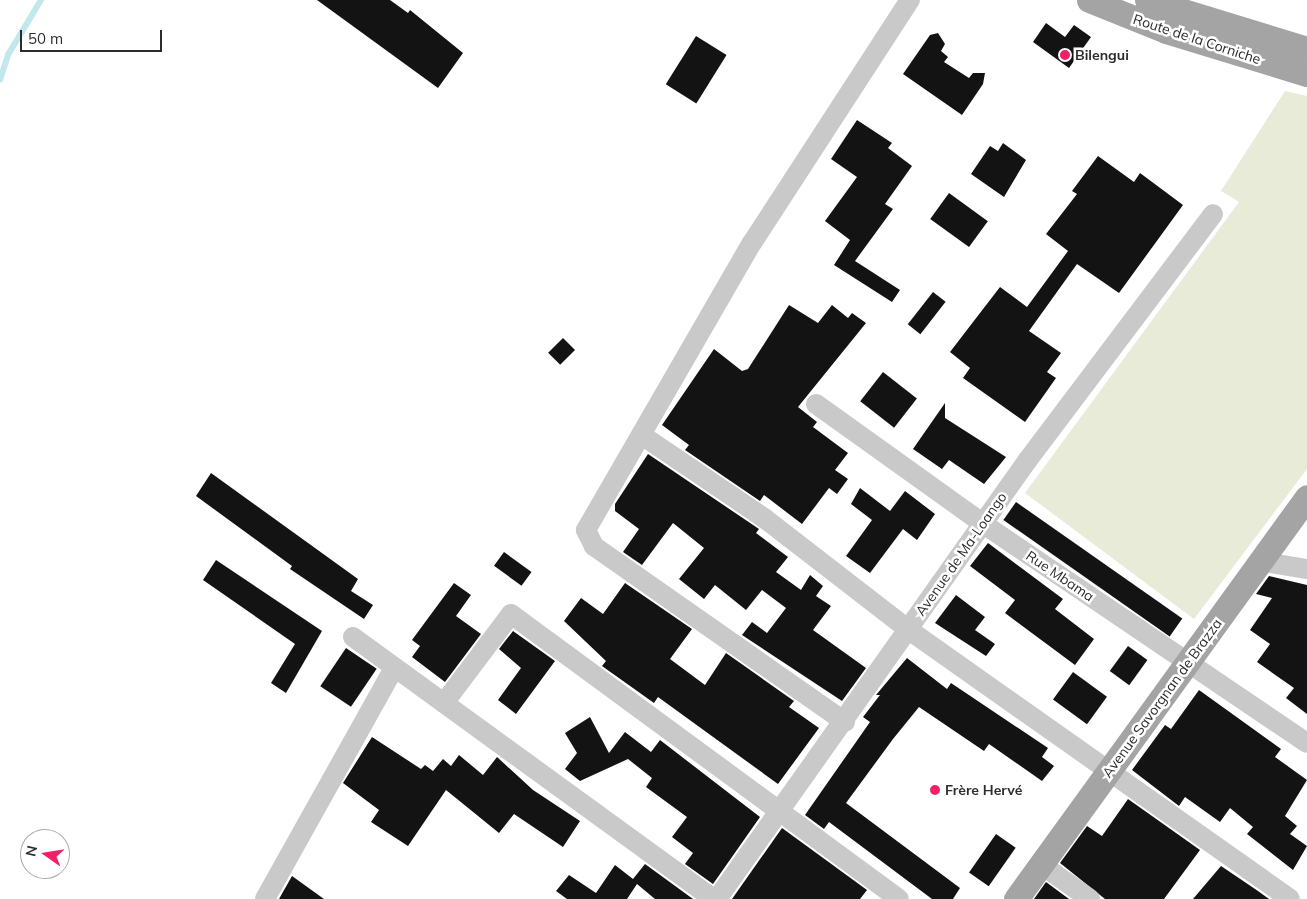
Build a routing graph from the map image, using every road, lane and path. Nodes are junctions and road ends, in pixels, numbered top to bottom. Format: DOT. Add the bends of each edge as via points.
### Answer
graph roads {
  1 [pos="910,0"];
  2 [pos="1089,0"];
  3 [pos="1147,0"];
  4 [pos="1307,49"];
  5 [pos="1307,74"];
  6 [pos="1213,214"];
  7 [pos="816,404"];
  8 [pos="643,436"];
  9 [pos="1307,497"];
  10 [pos="982,524"];
  11 [pos="1259,561"];
  12 [pos="1307,570"];
  13 [pos="909,630"];
  14 [pos="353,637"];
  15 [pos="1189,662"];
  16 [pos="394,668"];
  17 [pos="444,703"];
  18 [pos="845,722"];
  19 [pos="1307,743"];
  20 [pos="1111,768"];
  21 [pos="780,813"];
  22 [pos="1042,865"];
  23 [pos="265,899"];
  24 [pos="714,899"];
  25 [pos="717,899"];
  26 [pos="899,899"];
  27 [pos="1016,899"];
  28 [pos="1090,899"];
  29 [pos="1290,899"];
  1 -- 8 [label="street" via="752,243"];
  2 -- 5 [label="main road, Route de la Corniche" via="1166,31"];
  3 -- 4 [label="main road, Route de la Corniche"];
  6 -- 10 [label="street, Avenue de Ma-Loango"];
  7 -- 10 [label="street, Rue Mbama"];
  8 -- 13 [label="street" via="727,493"];
  8 -- 18 [label="street" via="589,522 587,538"];
  9 -- 11 [label="main road, Avenue Savorgnan de Brazza"];
  10 -- 13 [label="street, Avenue de Ma-Loango"];
  10 -- 15 [label="street, Rue Mbama"];
  11 -- 12 [label="street"];
  11 -- 15 [label="main road, Avenue Savorgnan de Brazza"];
  13 -- 18 [label="street, Avenue de Ma-Loango"];
  13 -- 20 [label="street"];
  14 -- 16 [label="street"];
  15 -- 19 [label="street, Rue Mbama"];
  15 -- 20 [label="main road, Avenue Savorgnan de Brazza"];
  16 -- 17 [label="street"];
  16 -- 23 [label="street"];
  17 -- 21 [label="street" via="512,614"];
  17 -- 24 [label="street"];
  18 -- 21 [label="street, Avenue de Ma-Loango"];
  20 -- 22 [label="main road, Avenue Savorgnan de Brazza"];
  20 -- 29 [label="street"];
  21 -- 25 [label="street, Avenue de Ma-Loango"];
  21 -- 26 [label="street"];
  22 -- 27 [label="main road, Avenue Savorgnan de Brazza"];
  22 -- 28 [label="street"];
}
